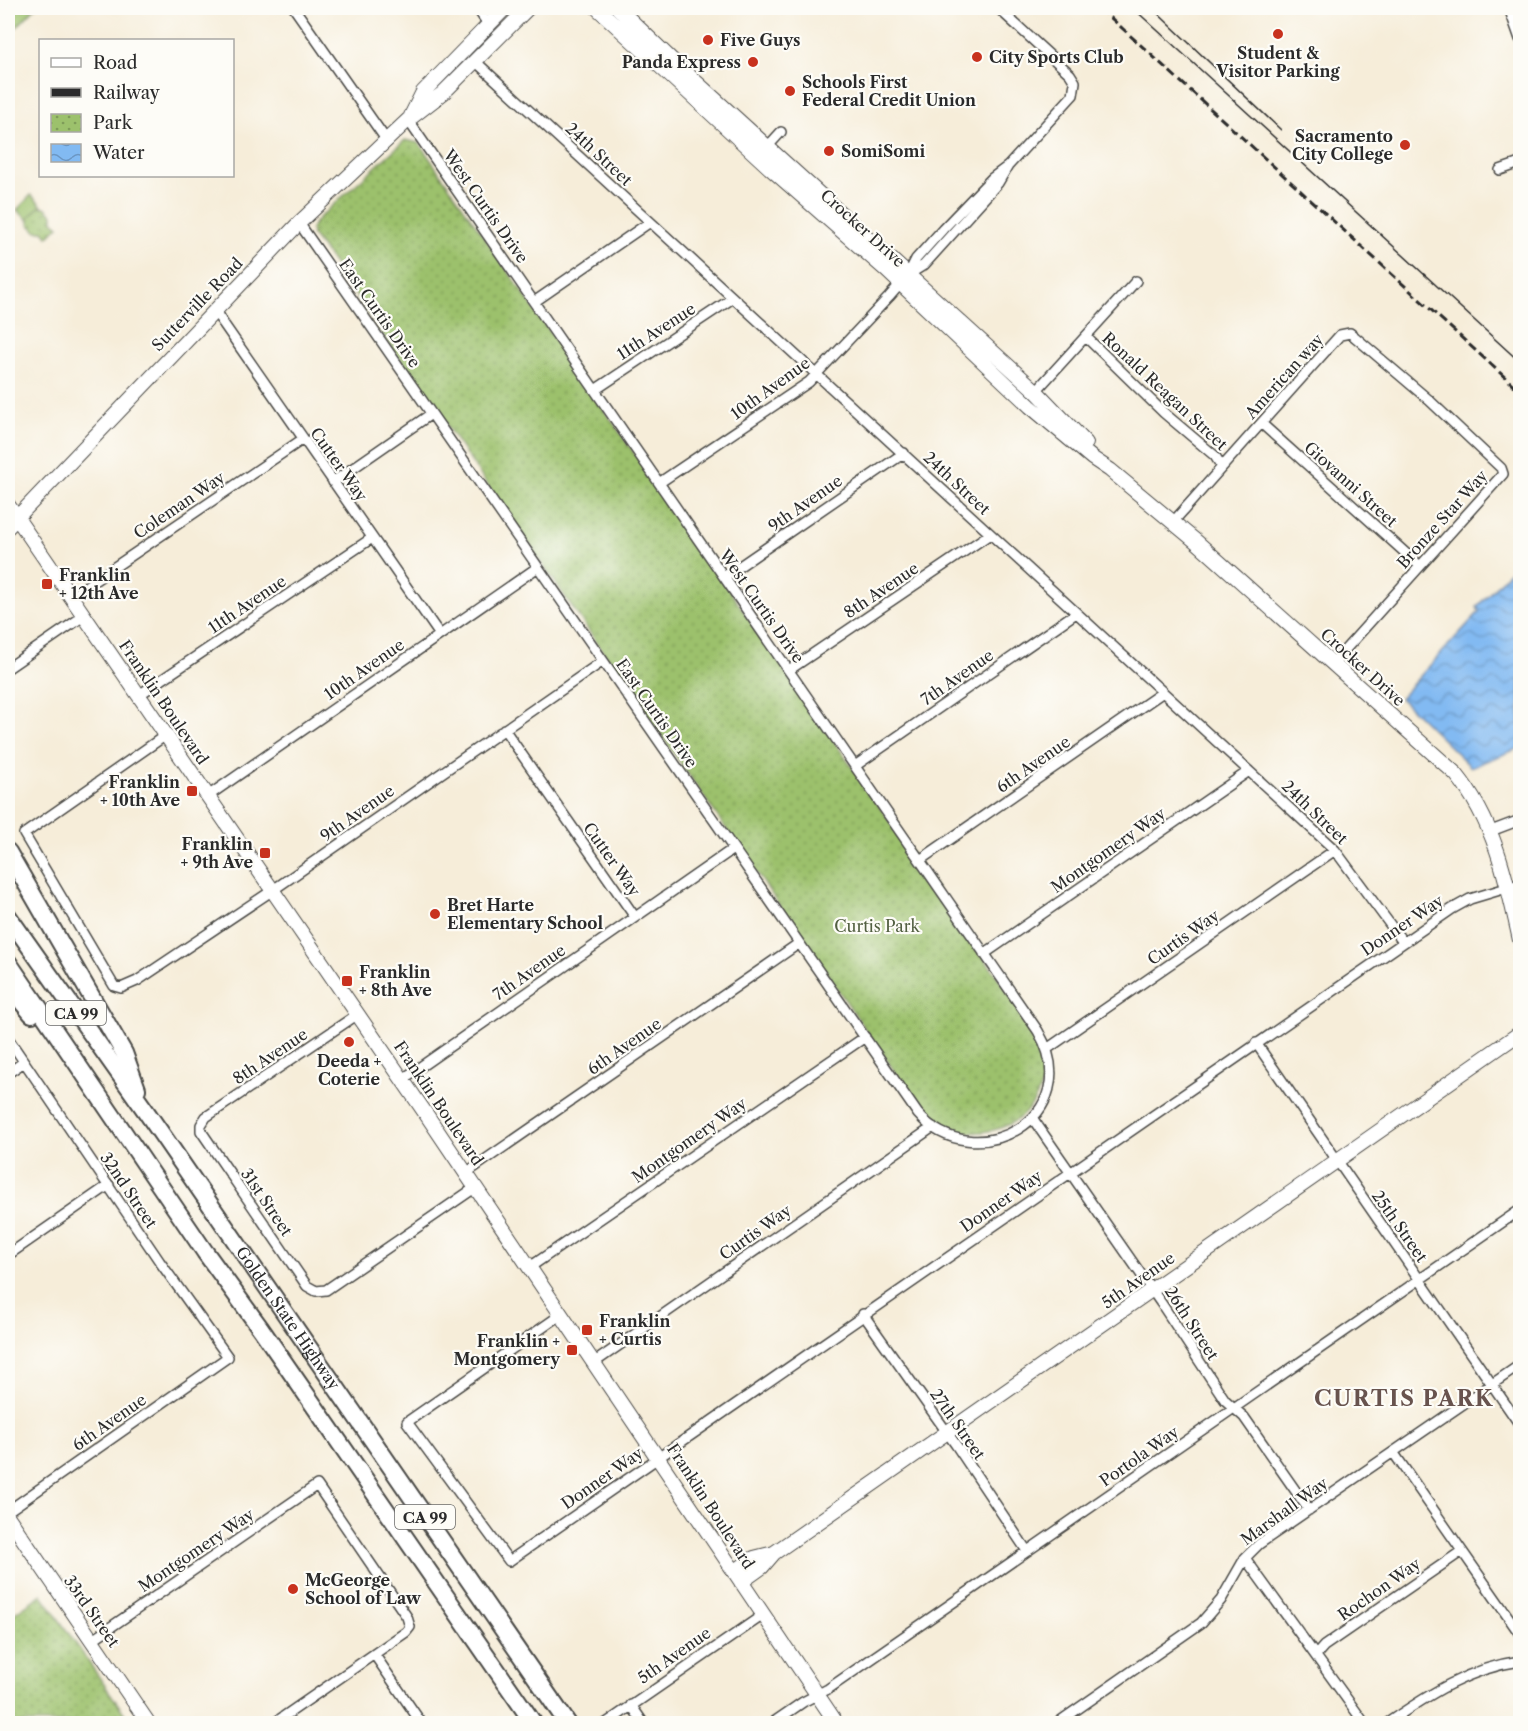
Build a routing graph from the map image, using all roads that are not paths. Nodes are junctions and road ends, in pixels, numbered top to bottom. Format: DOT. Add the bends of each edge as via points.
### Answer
graph roads {
  1 [pos="294,8"];
  2 [pos="477,8"];
  3 [pos="528,8"];
  4 [pos="597,8"];
  5 [pos="618,8"];
  6 [pos="998,8"];
  7 [pos="1509,8"];
  8 [pos="504,9"];
  9 [pos="488,24"];
  10 [pos="1520,39"];
  11 [pos="475,61"];
  12 [pos="408,120"];
  13 [pos="781,132"];
  14 [pos="387,141"];
  15 [pos="763,152"];
  16 [pos="1521,163"];
  17 [pos="1500,170"];
  18 [pos="650,222"];
  19 [pos="299,223"];
  20 [pos="904,280"];
  21 [pos="1136,281"];
  22 [pos="733,298"];
  23 [pos="534,302"];
  24 [pos="214,310"];
  25 [pos="1086,337"];
  26 [pos="817,374"];
  27 [pos="595,390"];
  28 [pos="1036,392"];
  29 [pos="1429,400"];
  30 [pos="431,414"];
  31 [pos="1262,424"];
  32 [pos="303,439"];
  33 [pos="903,453"];
  34 [pos="1222,467"];
  35 [pos="1110,470"];
  36 [pos="333,482"];
  37 [pos="659,483"];
  38 [pos="8,505"];
  39 [pos="12,522"];
  40 [pos="1173,522"];
  41 [pos="990,534"];
  42 [pos="372,538"];
  43 [pos="1420,566"];
  44 [pos="537,567"];
  45 [pos="724,577"];
  46 [pos="72,596"];
  47 [pos="1076,613"];
  48 [pos="85,615"];
  49 [pos="440,635"];
  50 [pos="603,661"];
  51 [pos="1334,662"];
  52 [pos="8,668"];
  53 [pos="789,670"];
  54 [pos="1163,692"];
  55 [pos="139,695"];
  56 [pos="504,729"];
  57 [pos="166,735"];
  58 [pos="855,766"];
  59 [pos="1249,771"];
  60 [pos="208,796"];
  61 [pos="1521,820"];
  62 [pos="1491,831"];
  63 [pos="733,849"];
  64 [pos="1335,850"];
  65 [pos="8,852"];
  66 [pos="920,860"];
  67 [pos="1514,886"];
  68 [pos="273,890"];
  69 [pos="8,916"];
  70 [pos="634,917"];
  71 [pos="1521,940"];
  72 [pos="1402,942"];
  73 [pos="798,944"];
  74 [pos="984,954"];
  75 [pos="8,962"];
  76 [pos="8,985"];
  77 [pos="358,1014"];
  78 [pos="1521,1033"];
  79 [pos="865,1037"];
  80 [pos="8,1038"];
  81 [pos="1256,1043"];
  82 [pos="1047,1049"];
  83 [pos="24,1062"];
  84 [pos="8,1073"];
  85 [pos="403,1079"];
  86 [pos="99,1094"];
  87 [pos="145,1110"];
  88 [pos="1033,1119"];
  89 [pos="201,1125"];
  90 [pos="933,1128"];
  91 [pos="1337,1161"];
  92 [pos="1069,1172"];
  93 [pos="466,1173"];
  94 [pos="109,1185"];
  95 [pos="476,1187"];
  96 [pos="1521,1210"];
  97 [pos="8,1255"];
  98 [pos="530,1267"];
  99 [pos="1420,1280"];
  100 [pos="1152,1290"];
  101 [pos="562,1314"];
  102 [pos="863,1314"];
  103 [pos="228,1358"];
  104 [pos="595,1362"];
  105 [pos="1521,1365"];
  106 [pos="1491,1384"];
  107 [pos="1234,1408"];
  108 [pos="1521,1425"];
  109 [pos="947,1433"];
  110 [pos="1393,1452"];
  111 [pos="658,1457"];
  112 [pos="1309,1510"];
  113 [pos="8,1519"];
  114 [pos="1028,1551"];
  115 [pos="1462,1551"];
  116 [pos="1245,1558"];
  117 [pos="737,1577"];
  118 [pos="763,1615"];
  119 [pos="1521,1634"];
  120 [pos="92,1640"];
  121 [pos="374,1654"];
  122 [pos="1316,1655"];
  123 [pos="1521,1661"];
  124 [pos="818,1695"];
  125 [pos="631,1705"];
  126 [pos="149,1724"];
  127 [pos="273,1724"];
  128 [pos="422,1724"];
  129 [pos="534,1724"];
  130 [pos="568,1724"];
  131 [pos="605,1724"];
  132 [pos="644,1724"];
  133 [pos="771,1724"];
  134 [pos="837,1724"];
  135 [pos="1056,1724"];
  136 [pos="1365,1724"];
  137 [pos="1386,1724"];
  1 -- 14 [label="street"];
  2 -- 9 [label="street"];
  3 -- 11 [label="street, Sutterville Road"];
  4 -- 15 [label="street, Crocker Drive" via="669,76"];
  5 -- 15 [label="street, Crocker Drive"];
  6 -- 20 [label="street, 10th Avenue" via="1070,74 1076,87 998,183 924,265"];
  7 -- 10 [label="street"];
  8 -- 9 [label="street, Sutterville Road"];
  8 -- 11 [label="street" via="504,18 476,48 472,56"];
  9 -- 12 [label="street, Sutterville Road" via="423,92"];
  11 -- 12 [label="street, Sutterville Road"];
  11 -- 18 [label="street, 24th Street"];
  12 -- 14 [label="street, Sutterville Road"];
  12 -- 23 [label="street, West Curtis Drive"];
  13 -- 15 [label="street"];
  14 -- 19 [label="street, Sutterville Road"];
  15 -- 20 [label="street, Crocker Drive"];
  16 -- 17 [label="street"];
  18 -- 22 [label="street, 24th Street"];
  18 -- 23 [label="street"];
  19 -- 24 [label="street, Sutterville Road"];
  19 -- 30 [label="street, East Curtis Drive"];
  20 -- 26 [label="street, 10th Avenue"];
  20 -- 28 [label="street, Crocker Drive"];
  20 -- 35 [label="street, Crocker Drive" via="1030,406"];
  21 -- 25 [label="street"];
  22 -- 26 [label="street, 24th Street"];
  22 -- 27 [label="street, 11th Avenue"];
  23 -- 27 [label="street, West Curtis Drive"];
  24 -- 32 [label="street, Cutter Way"];
  24 -- 39 [label="street, Sutterville Road"];
  25 -- 28 [label="street"];
  25 -- 34 [label="street, Ronald Reagan Street" via="1215,456"];
  26 -- 33 [label="street, 24th Street"];
  26 -- 37 [label="street, 10th Avenue"];
  27 -- 37 [label="street, West Curtis Drive"];
  28 -- 35 [label="street, Crocker Drive"];
  29 -- 31 [label="street, American way" via="1363,343 1344,333"];
  29 -- 43 [label="street, Bronze Star Way" via="1503,474"];
  30 -- 36 [label="street"];
  30 -- 44 [label="street, East Curtis Drive"];
  31 -- 34 [label="street, American way"];
  31 -- 43 [label="street, Giovanni Street"];
  32 -- 36 [label="street, Cutter Way"];
  32 -- 46 [label="street, Coleman Way"];
  33 -- 41 [label="street, 24th Street"];
  33 -- 45 [label="street, 9th Avenue"];
  34 -- 40 [label="street, American way"];
  35 -- 40 [label="street, Crocker Drive"];
  36 -- 42 [label="street, Cutter Way"];
  37 -- 45 [label="street, West Curtis Drive"];
  38 -- 39 [label="street, Franklin Boulevard"];
  39 -- 46 [label="street, Franklin Boulevard"];
  40 -- 51 [label="street, Crocker Drive"];
  41 -- 47 [label="street, 24th Street"];
  41 -- 53 [label="street, 8th Avenue"];
  42 -- 49 [label="street, Cutter Way"];
  42 -- 55 [label="street, 11th Avenue"];
  43 -- 51 [label="street, Bronze Star Way"];
  44 -- 49 [label="street, 10th Avenue"];
  44 -- 50 [label="street, East Curtis Drive"];
  45 -- 53 [label="street, West Curtis Drive"];
  46 -- 48 [label="street, Franklin Boulevard"];
  47 -- 54 [label="street, 24th Street"];
  47 -- 58 [label="street, 7th Avenue"];
  48 -- 52 [label="street"];
  48 -- 55 [label="street, Franklin Boulevard"];
  49 -- 60 [label="street, 10th Avenue"];
  50 -- 56 [label="street, 9th Avenue"];
  50 -- 63 [label="street, East Curtis Drive"];
  51 -- 62 [label="street, Crocker Drive" via="1456,774"];
  53 -- 58 [label="street, West Curtis Drive"];
  54 -- 59 [label="street, 24th Street"];
  54 -- 66 [label="street, 6th Avenue"];
  55 -- 57 [label="street, Franklin Boulevard"];
  56 -- 68 [label="street, 9th Avenue"];
  56 -- 70 [label="street, Cutter Way"];
  57 -- 60 [label="street, Franklin Boulevard"];
  57 -- 68 [label="street, 9th Avenue" via="24,834 114,986 127,986"];
  58 -- 66 [label="street, West Curtis Drive"];
  59 -- 64 [label="street, 24th Street"];
  59 -- 74 [label="street, Montgomery Way"];
  60 -- 68 [label="street, Franklin Boulevard"];
  61 -- 62 [label="street"];
  62 -- 67 [label="street, Crocker Drive"];
  63 -- 70 [label="street, 7th Avenue"];
  63 -- 73 [label="street, East Curtis Drive"];
  64 -- 72 [label="street, 24th Street"];
  64 -- 82 [label="street, Curtis Way"];
  65 -- 87 [label="highway" via="124,1053"];
  66 -- 74 [label="street, West Curtis Drive"];
  67 -- 71 [label="street, Crocker Drive"];
  67 -- 72 [label="street, Donner Way" via="1459,904"];
  68 -- 77 [label="street, Franklin Boulevard"];
  69 -- 87 [label="highway, Golden State Highway / CA 99"];
  70 -- 85 [label="street, 7th Avenue"];
  72 -- 81 [label="street, Donner Way"];
  73 -- 79 [label="street, East Curtis Drive"];
  73 -- 93 [label="street, 6th Avenue"];
  74 -- 82 [label="street, West Curtis Drive"];
  75 -- 86 [label="highway, Golden State Highway / CA 99"];
  76 -- 86 [label="highway"];
  77 -- 85 [label="street, Franklin Boulevard"];
  77 -- 89 [label="street, 8th Avenue" via="206,1117"];
  78 -- 91 [label="street, 5th Avenue"];
  79 -- 90 [label="street, East Curtis Drive" via="918,1114"];
  79 -- 98 [label="street, Montgomery Way"];
  80 -- 83 [label="street, 32nd Street"];
  81 -- 91 [label="street, 25th Street"];
  81 -- 92 [label="street, Donner Way"];
  82 -- 88 [label="street, West Curtis Drive" via="1049,1085"];
  83 -- 84 [label="street"];
  83 -- 94 [label="street, 32nd Street"];
  85 -- 93 [label="street, Franklin Boulevard"];
  86 -- 129 [label="highway, Golden State Highway / CA 99"];
  87 -- 130 [label="highway, Golden State Highway / CA 99"];
  88 -- 90 [label="street, East Curtis Drive" via="1013,1133 980,1140 966,1140"];
  88 -- 92 [label="street, 26th Street"];
  89 -- 95 [label="street, 31st Street" via="201,1131 307,1286 316,1291 326,1290"];
  90 -- 104 [label="street, Curtis Way"];
  91 -- 99 [label="street, 25th Street"];
  91 -- 100 [label="street, 5th Avenue"];
  92 -- 100 [label="street, 26th Street"];
  92 -- 102 [label="street, Donner Way"];
  93 -- 95 [label="street, Franklin Boulevard"];
  94 -- 97 [label="street"];
  94 -- 103 [label="street, 32nd Street"];
  95 -- 98 [label="street, Franklin Boulevard"];
  96 -- 99 [label="street, Portola Way"];
  98 -- 101 [label="street, Franklin Boulevard"];
  99 -- 106 [label="street, 25th Street"];
  99 -- 107 [label="street, Portola Way"];
  100 -- 107 [label="street, 26th Street"];
  100 -- 109 [label="street, 5th Avenue"];
  101 -- 104 [label="street, Franklin Boulevard"];
  101 -- 111 [label="street, Donner Way" via="407,1422 509,1561"];
  102 -- 109 [label="street, 27th Street"];
  102 -- 111 [label="street, Donner Way"];
  103 -- 113 [label="street, 6th Avenue"];
  104 -- 111 [label="street, Franklin Boulevard"];
  105 -- 106 [label="street, Marshall Way"];
  106 -- 108 [label="street, 25th Street"];
  106 -- 110 [label="street, Marshall Way"];
  107 -- 112 [label="street, 26th Street" via="1245,1417"];
  107 -- 114 [label="street, Portola Way"];
  109 -- 114 [label="street, 27th Street"];
  109 -- 117 [label="street, 5th Avenue" via="774,1553 762,1567"];
  110 -- 112 [label="street, Marshall Way"];
  110 -- 115 [label="street"];
  111 -- 117 [label="street, Franklin Boulevard"];
  112 -- 116 [label="street, Marshall Way"];
  113 -- 120 [label="street, 33rd Street"];
  114 -- 124 [label="street, Portola Way"];
  115 -- 119 [label="street"];
  115 -- 122 [label="street, Rochon Way"];
  116 -- 122 [label="street"];
  116 -- 135 [label="street, Marshall Way" via="1221,1600 1201,1623"];
  117 -- 118 [label="street, Franklin Boulevard"];
  118 -- 124 [label="street, Franklin Boulevard"];
  118 -- 125 [label="street, 5th Avenue"];
  120 -- 121 [label="street, Montgomery Way" via="317,1485 407,1617 410,1627"];
  120 -- 126 [label="street, 33rd Street"];
  121 -- 127 [label="street"];
  121 -- 128 [label="street"];
  122 -- 136 [label="street"];
  123 -- 137 [label="street" via="1448,1684"];
  124 -- 133 [label="street, Portola Way"];
  124 -- 134 [label="street, Franklin Boulevard"];
  125 -- 131 [label="street, 5th Avenue"];
  125 -- 132 [label="street"];
}
